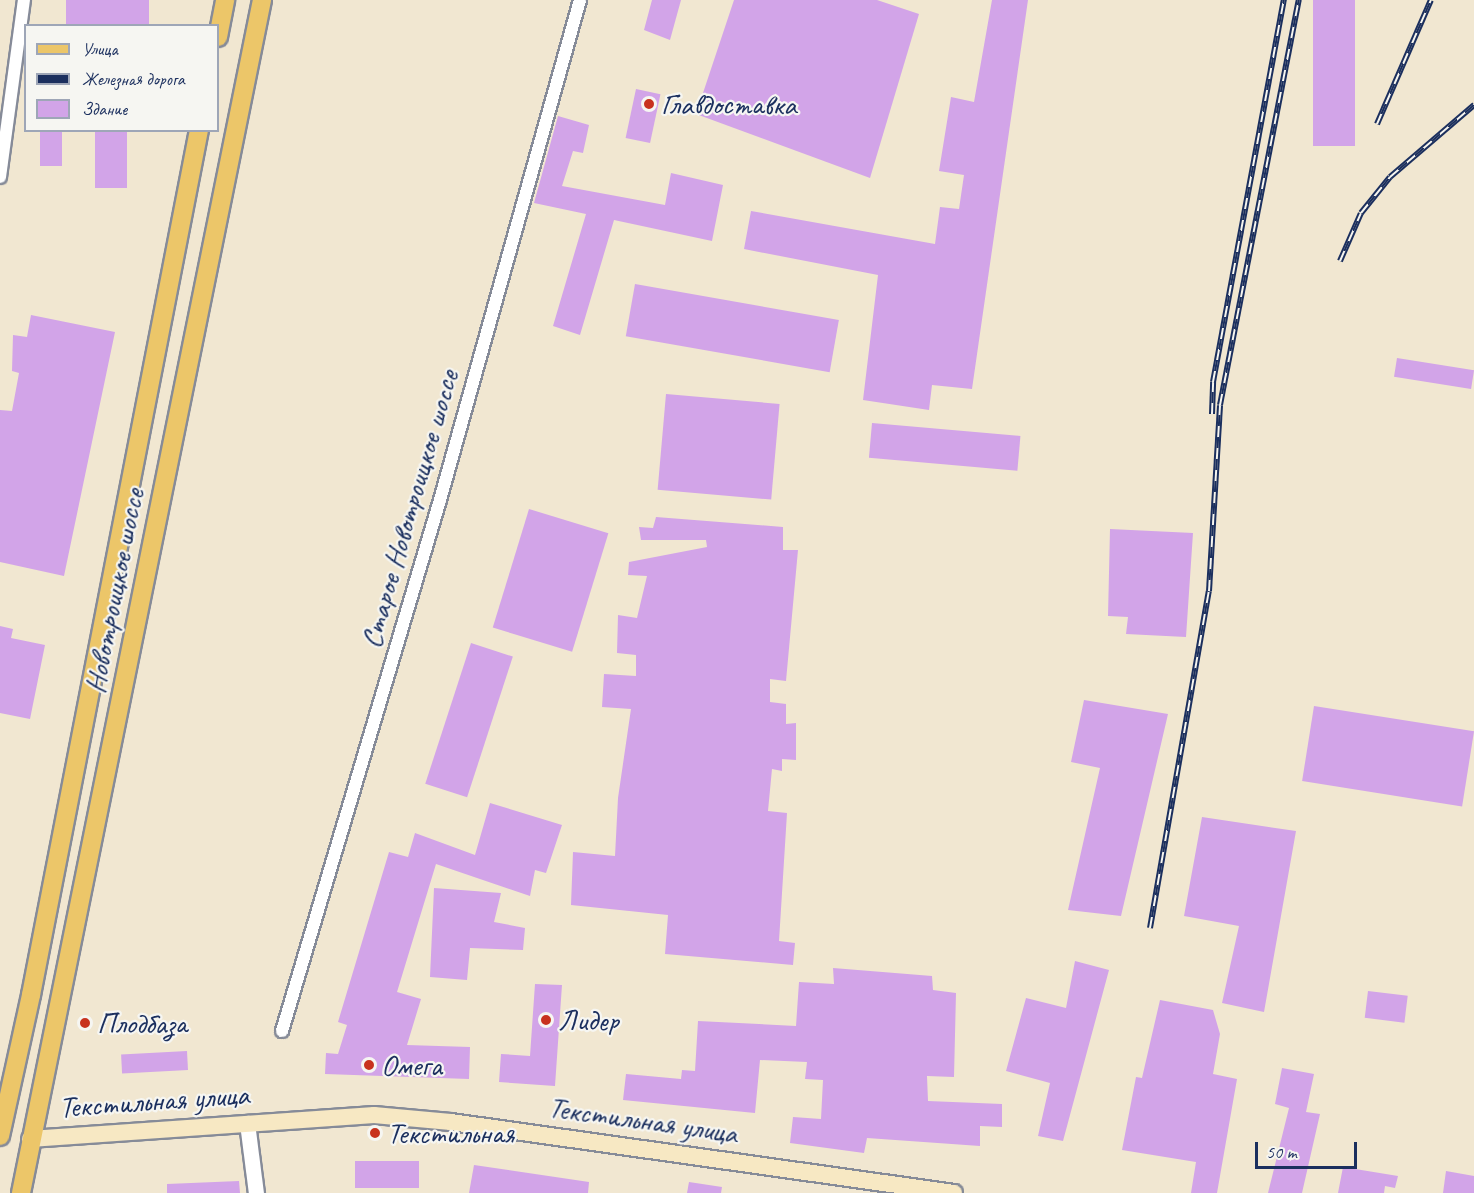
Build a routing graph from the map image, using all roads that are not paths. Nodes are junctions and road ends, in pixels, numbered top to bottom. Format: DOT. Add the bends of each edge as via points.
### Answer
graph roads {
  1 [pos="24,0"];
  2 [pos="225,0"];
  3 [pos="262,0"];
  4 [pos="580,0"];
  5 [pos="219,33"];
  6 [pos="199,132"];
  7 [pos="0,177"];
  8 [pos="282,1031"];
  9 [pos="247,1123"];
  10 [pos="0,1138"];
  11 [pos="30,1139"];
  12 [pos="21,1193"];
  13 [pos="256,1193"];
  14 [pos="954,1193"];
  1 -- 7 [label="street"];
  2 -- 5 [label="main road"];
  3 -- 11 [label="main road, Новотроицкое шоссе"];
  4 -- 8 [label="street, Старое Новотроицкое шоссе" via="440,501"];
  6 -- 10 [label="main road, Новотроицкое шоссе"];
  9 -- 11 [label="main road, Текстильная улица"];
  9 -- 13 [label="street"];
  9 -- 14 [label="main road, Текстильная улица" via="320,1116 415,1117"];
  10 -- 11 [label="main road, Текстильная улица"];
  11 -- 12 [label="main road, Новотроицкое шоссе"];
}
